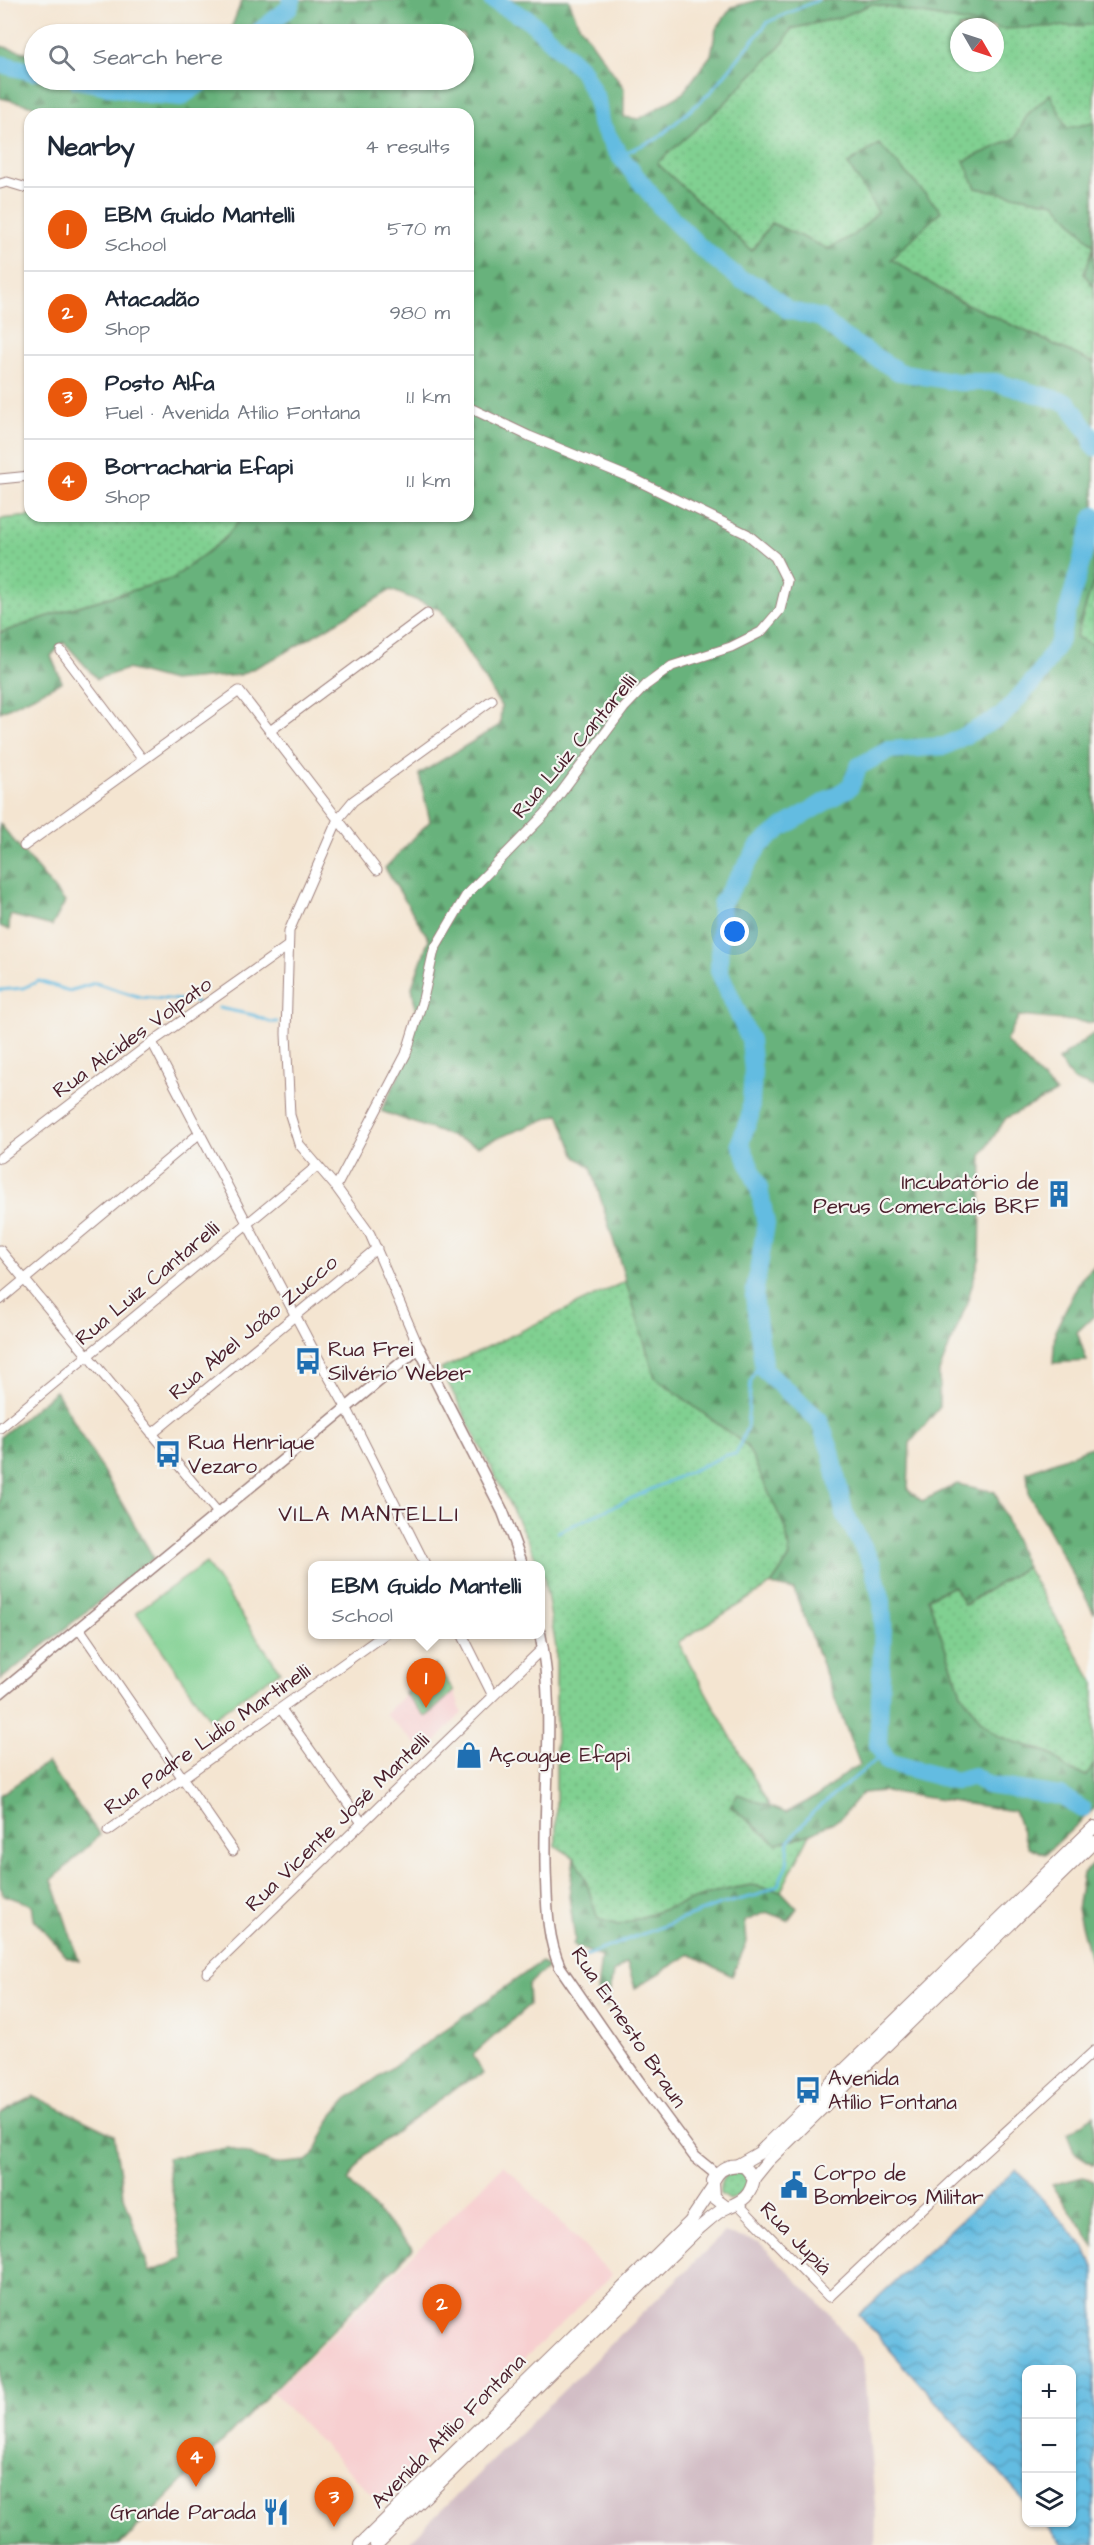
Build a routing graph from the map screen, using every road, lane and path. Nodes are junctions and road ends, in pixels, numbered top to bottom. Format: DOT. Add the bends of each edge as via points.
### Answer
graph roads {
  1 [pos="0,184"];
  2 [pos="24,187"];
  3 [pos="474,410"];
  4 [pos="24,477"];
  5 [pos="0,479"];
  6 [pos="427,614"];
  7 [pos="61,651"];
  8 [pos="492,700"];
  9 [pos="270,731"];
  10 [pos="143,760"];
  11 [pos="338,819"];
  12 [pos="24,846"];
  13 [pos="377,870"];
  14 [pos="288,946"];
  15 [pos="152,1042"];
  16 [pos="200,1133"];
  17 [pos="0,1158"];
  18 [pos="317,1166"];
  19 [pos="336,1188"];
  20 [pos="248,1224"];
  21 [pos="377,1248"];
  22 [pos="0,1250"];
  23 [pos="24,1280"];
  24 [pos="0,1300"];
  25 [pos="295,1315"];
  26 [pos="419,1348"];
  27 [pos="88,1356"];
  28 [pos="346,1407"];
  29 [pos="0,1428"];
  30 [pos="152,1434"];
  31 [pos="219,1514"];
  32 [pos="423,1561"];
  33 [pos="521,1561"];
  34 [pos="79,1628"];
  35 [pos="380,1639"];
  36 [pos="464,1639"];
  37 [pos="541,1639"];
  38 [pos="543,1648"];
  39 [pos="0,1693"];
  40 [pos="494,1696"];
  41 [pos="281,1708"];
  42 [pos="183,1778"];
  43 [pos="362,1823"];
  44 [pos="1094,1827"];
  45 [pos="108,1831"];
  46 [pos="1094,1842"];
  47 [pos="233,1851"];
  48 [pos="207,1973"];
  49 [pos="1094,2051"];
  50 [pos="738,2165"];
  51 [pos="716,2175"];
  52 [pos="754,2178"];
  53 [pos="712,2189"];
  54 [pos="733,2206"];
  55 [pos="360,2545"];
  56 [pos="376,2545"];
  1 -- 2 [label="street"];
  3 -- 19 [label="street, Rua Luiz Cantarelli" via="636,480 747,534 775,557 787,581 780,610 761,633 672,666 646,685 624,708 545,814 467,894 434,950 406,1054"];
  4 -- 5 [label="street"];
  6 -- 9 [label="street"];
  7 -- 10 [label="street"];
  8 -- 11 [label="street" via="353,801"];
  9 -- 10 [label="street" via="239,691"];
  9 -- 11 [label="street"];
  10 -- 12 [label="street"];
  11 -- 13 [label="street"];
  11 -- 14 [label="street" via="289,931"];
  14 -- 15 [label="street, Rua Alcides Volpato"];
  14 -- 18 [label="street" via="286,1034 290,1115 299,1144"];
  15 -- 16 [label="street"];
  15 -- 17 [label="street, Rua Alcides Volpato"];
  16 -- 20 [label="street"];
  16 -- 23 [label="street"];
  18 -- 19 [label="street"];
  18 -- 20 [label="street, Rua Luiz Cantarelli"];
  19 -- 21 [label="street"];
  20 -- 25 [label="street"];
  20 -- 27 [label="street, Rua Luiz Cantarelli"];
  21 -- 25 [label="street, Rua Abel João Zucco"];
  21 -- 26 [label="street"];
  22 -- 23 [label="street"];
  23 -- 24 [label="street"];
  23 -- 27 [label="street"];
  25 -- 28 [label="street"];
  25 -- 30 [label="street, Rua Abel João Zucco"];
  26 -- 28 [label="street"];
  26 -- 33 [label="street" via="503,1512"];
  27 -- 29 [label="street, Rua Luiz Cantarelli"];
  27 -- 30 [label="street"];
  28 -- 31 [label="street"];
  28 -- 32 [label="street"];
  30 -- 31 [label="street"];
  31 -- 34 [label="street"];
  34 -- 39 [label="street"];
  34 -- 42 [label="street"];
  35 -- 41 [label="street, Rua Padre Lidio Martinelli"];
  36 -- 40 [label="street"];
  37 -- 38 [label="street, Rua Ernesto Braun"];
  38 -- 40 [label="street, Rua Vicente José Mantelli"];
  38 -- 51 [label="street, Rua Ernesto Braun" via="548,1694 544,1839 553,1949 560,1967 638,2080 695,2157"];
  40 -- 43 [label="street, Rua Vicente José Mantelli"];
  41 -- 42 [label="street, Rua Padre Lidio Martinelli"];
  41 -- 43 [label="street"];
  42 -- 45 [label="street, Rua Padre Lidio Martinelli"];
  42 -- 47 [label="street"];
  43 -- 48 [label="street, Rua Vicente José Mantelli"];
  44 -- 50 [label="main road" via="759,2153"];
  46 -- 52 [label="main road"];
  49 -- 54 [label="street, Rua Jupiá" via="829,2297"];
  50 -- 51 [label="main road" via="723,2168"];
  50 -- 52 [label="main road"];
  51 -- 53 [label="main road"];
  52 -- 54 [label="main road" via="749,2195"];
  53 -- 54 [label="main road" via="714,2197"];
  53 -- 55 [label="main road, Avenida Atílio Fontana" via="690,2222"];
  54 -- 56 [label="main road, Avenida Atílio Fontana" via="697,2230"];
}
